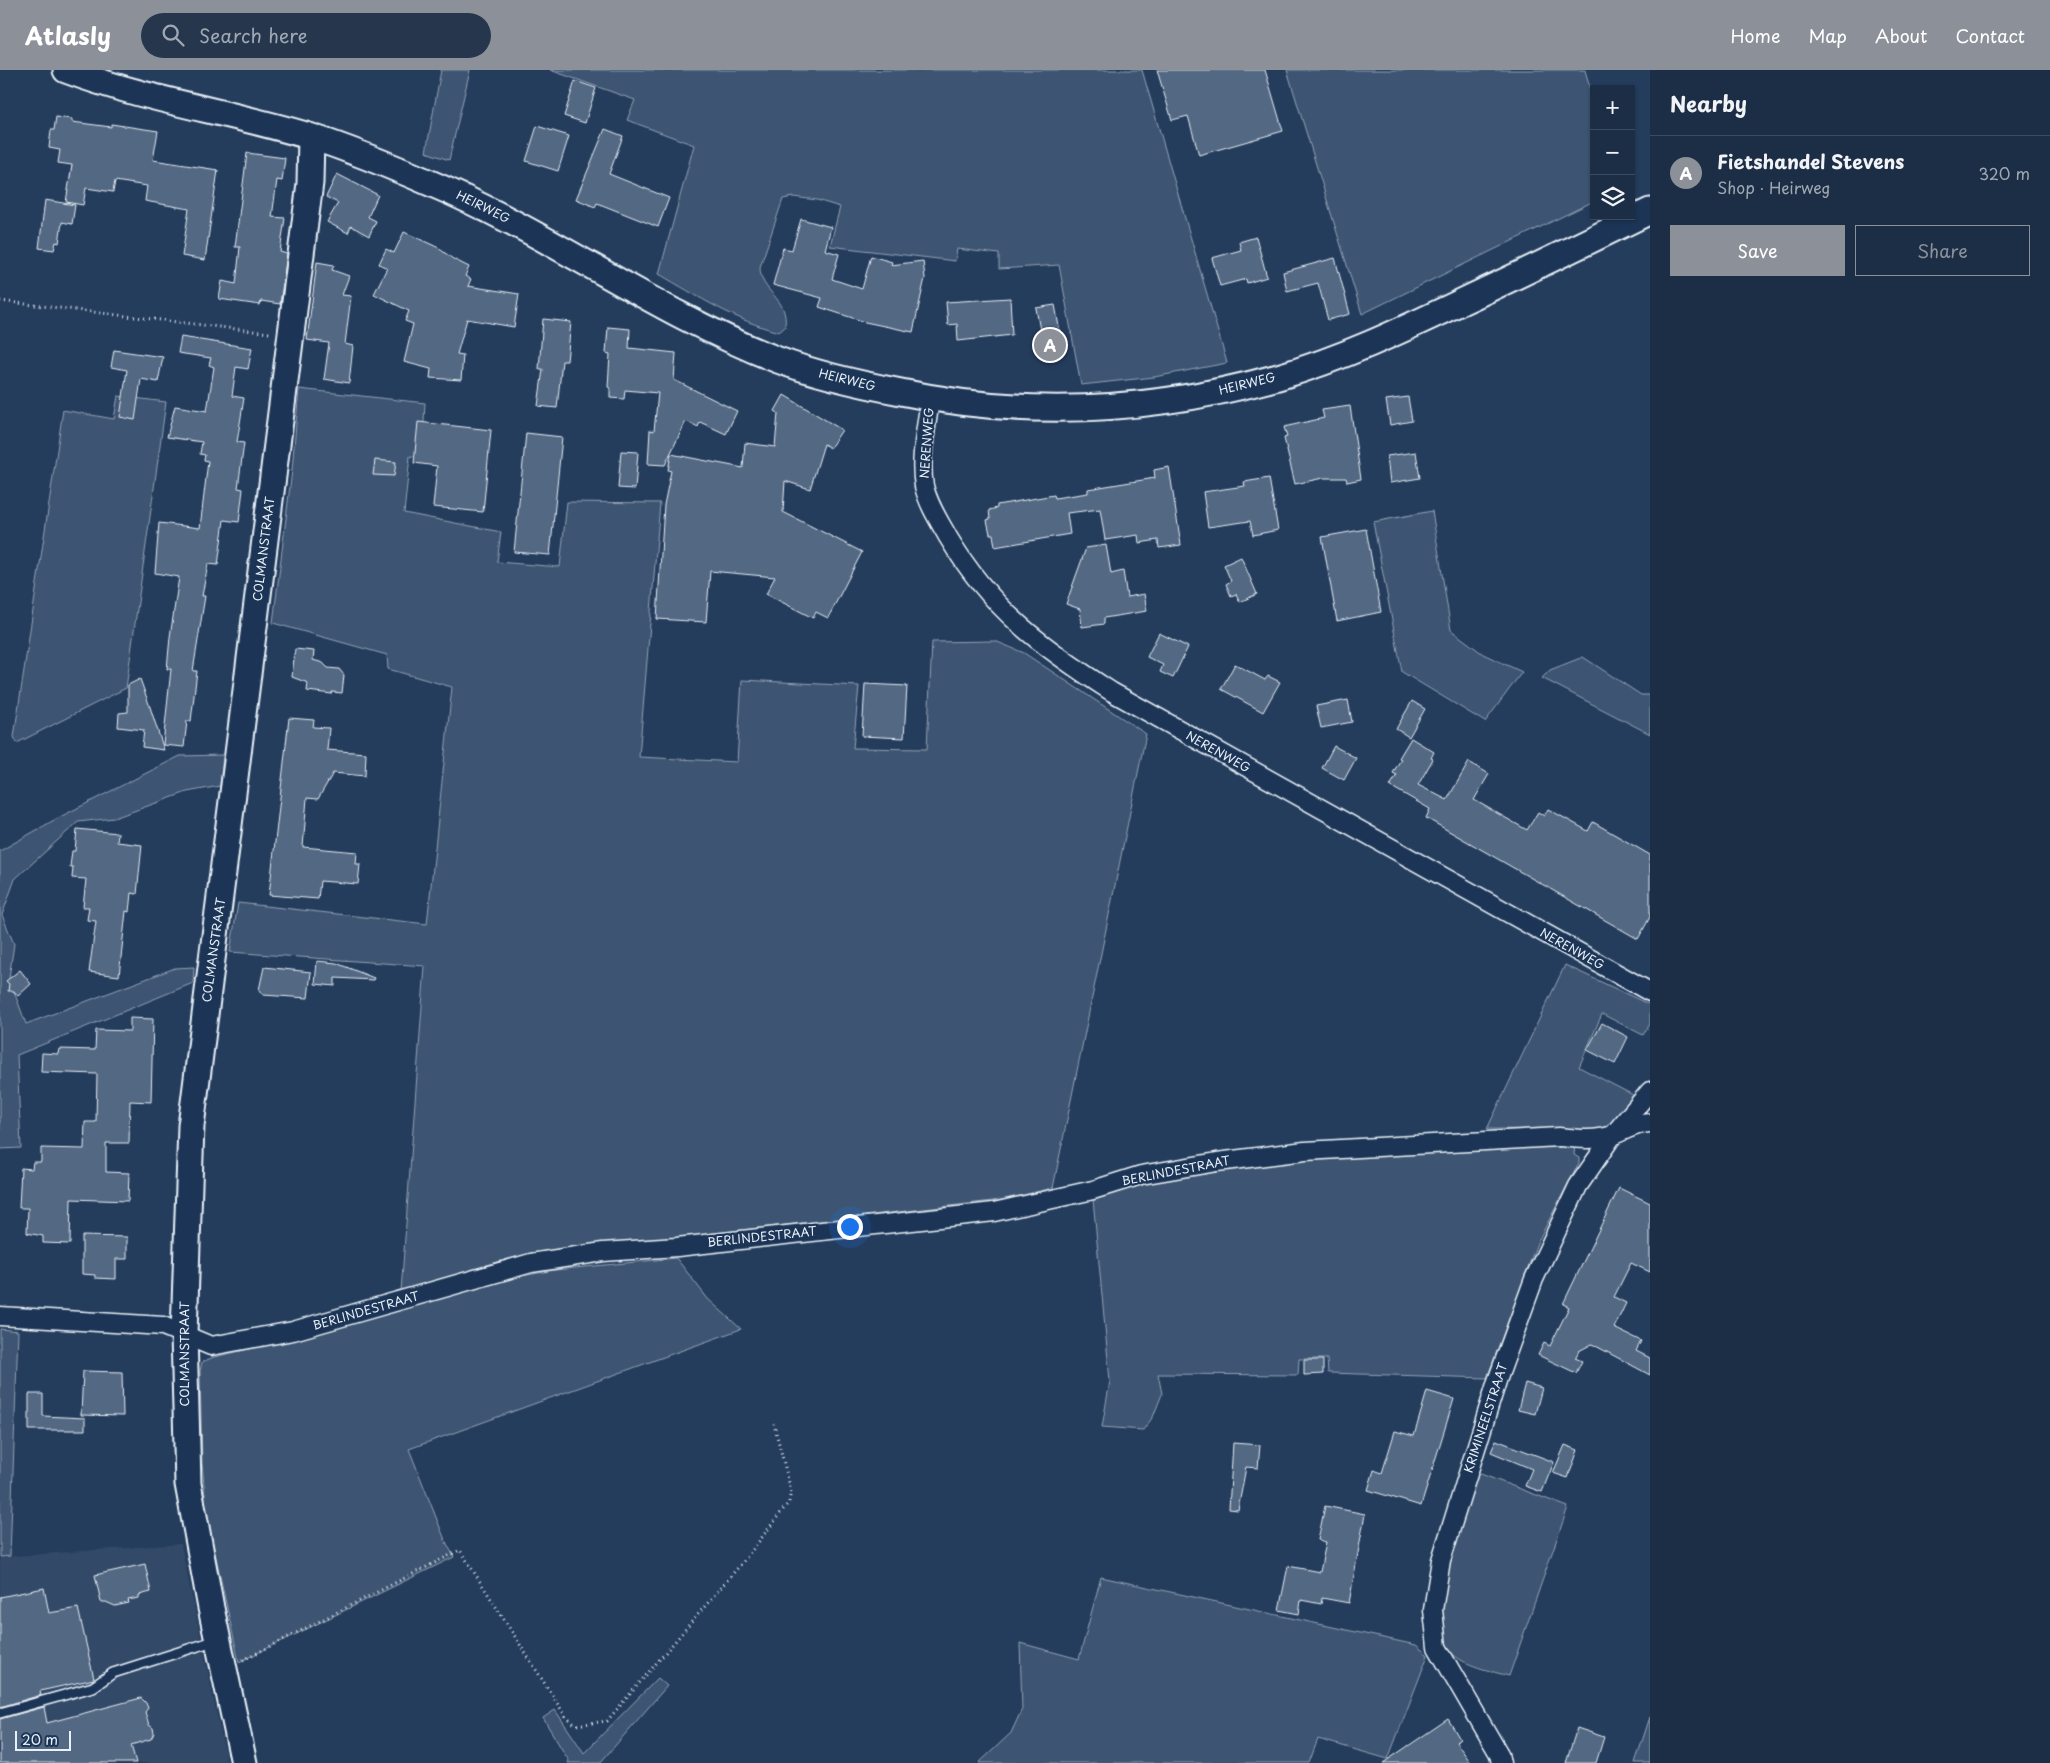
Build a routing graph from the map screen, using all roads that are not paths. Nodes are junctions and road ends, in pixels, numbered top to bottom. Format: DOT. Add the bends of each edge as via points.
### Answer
graph roads {
  1 [pos="66,70"];
  2 [pos="311,137"];
  3 [pos="1650,211"];
  4 [pos="930,398"];
  5 [pos="1650,992"];
  6 [pos="1650,1091"];
  7 [pos="1650,1124"];
  8 [pos="1613,1135"];
  9 [pos="0,1316"];
  10 [pos="184,1334"];
  11 [pos="218,1640"];
  12 [pos="0,1713"];
  13 [pos="244,1763"];
  14 [pos="1501,1763"];
  1 -- 2 [label="main road, HEIRWEG" via="115,86"];
  2 -- 4 [label="main road, HEIRWEG" via="479,204 672,310 763,354 837,379"];
  2 -- 10 [label="main road, COLMANSTRAAT" via="310,183 191,1126"];
  3 -- 4 [label="main road, HEIRWEG" via="1377,342 1280,376 1174,400 1114,408 1053,410"];
  4 -- 5 [label="street, NERENWEG" via="924,485 933,512 964,563 1004,612 1052,654 1121,697"];
  6 -- 8 [label="street, KRIMINEELSTRAAT"];
  7 -- 8 [label="street, BERLINDESTRAAT" via="1639,1123"];
  8 -- 10 [label="street, BERLINDESTRAAT" via="1593,1140 1559,1137 1305,1151 1216,1162 1141,1175 1093,1190 994,1212 677,1247 602,1252 531,1264 293,1331 211,1346"];
  8 -- 14 [label="street, KRIMINEELSTRAAT" via="1578,1186 1534,1279 1497,1381 1441,1560 1433,1610 1436,1647 1499,1754"];
  9 -- 10 [label="street, BERLINDESTRAAT" via="164,1326"];
  10 -- 11 [label="main road, COLMANSTRAAT" via="188,1484"];
  11 -- 12 [label="lane" via="113,1673 93,1687"];
  11 -- 13 [label="main road, COLMANSTRAAT"];
}
